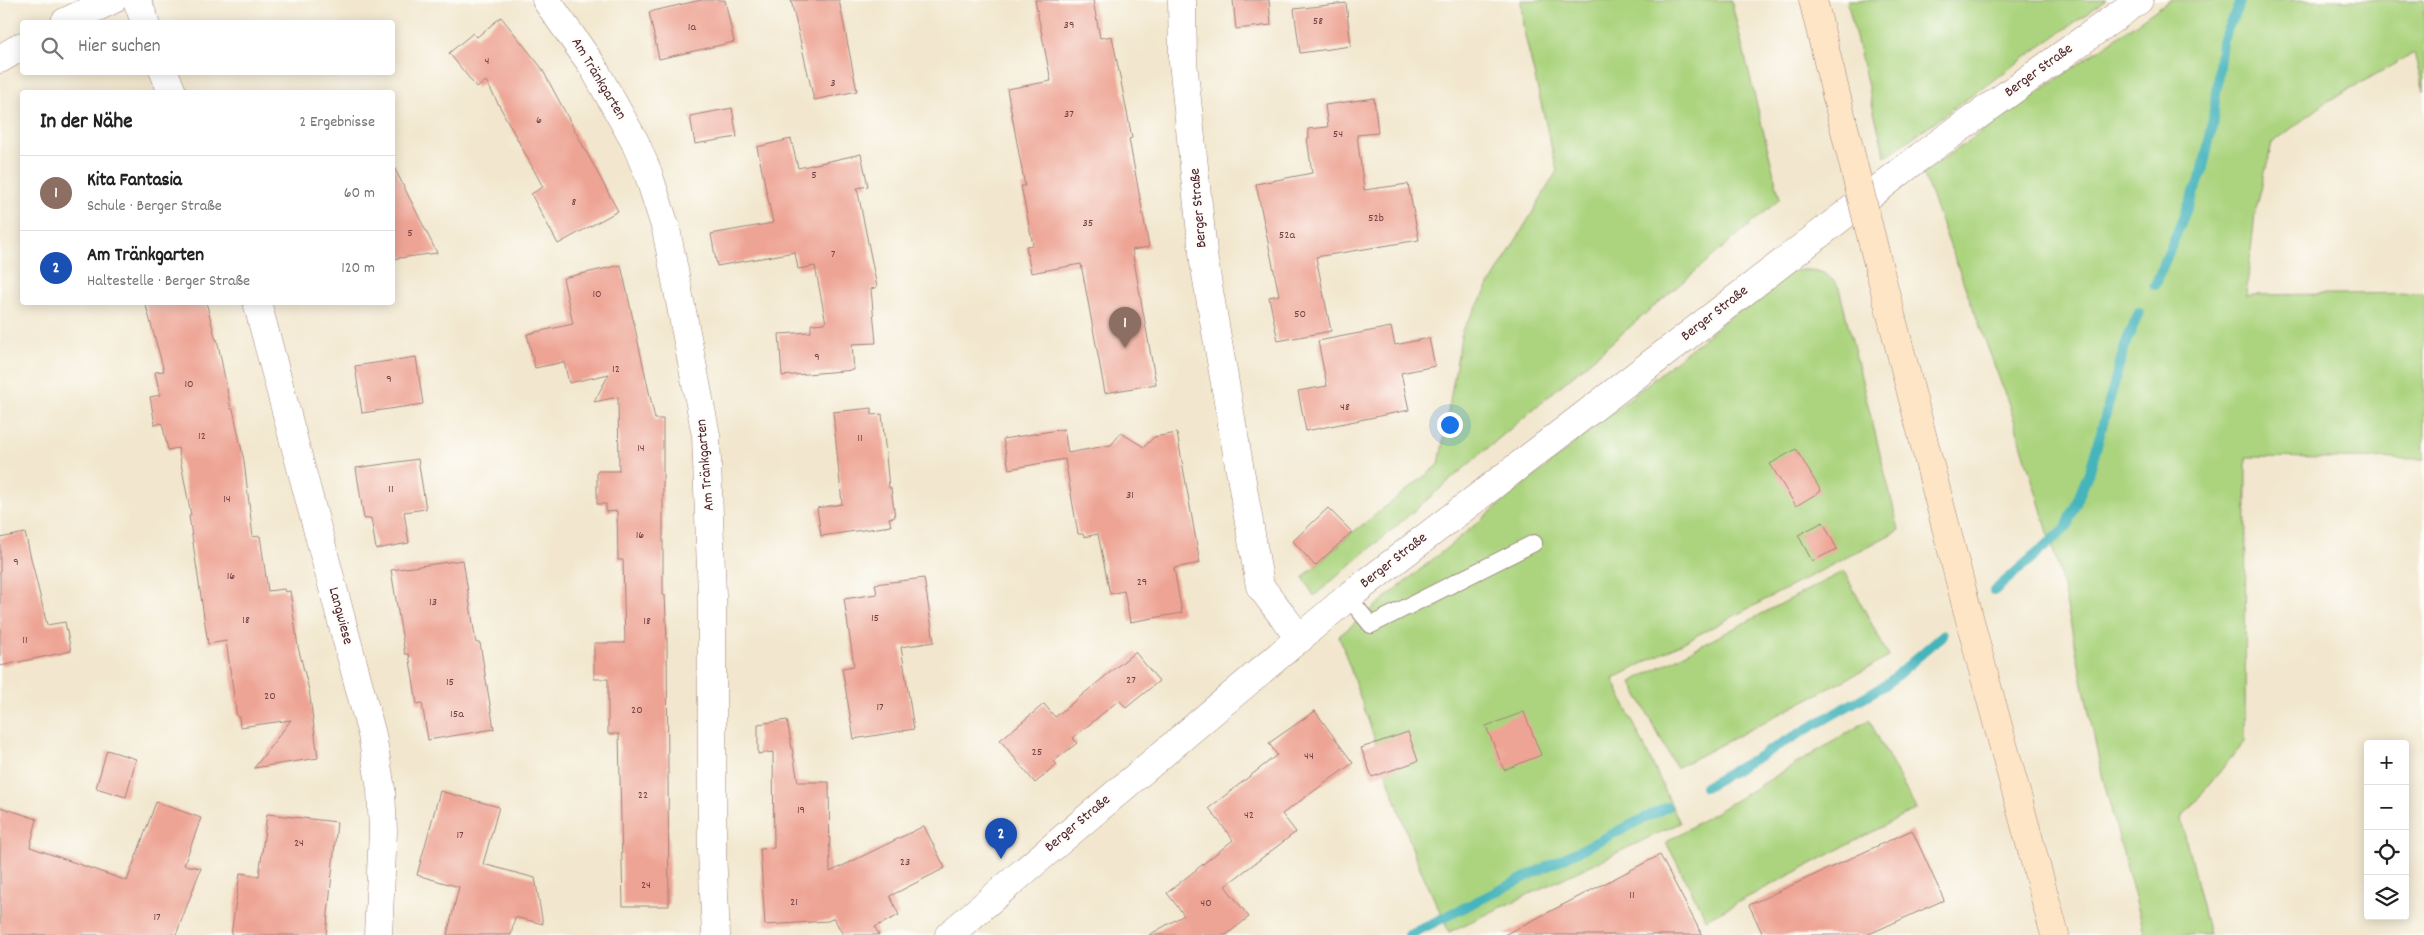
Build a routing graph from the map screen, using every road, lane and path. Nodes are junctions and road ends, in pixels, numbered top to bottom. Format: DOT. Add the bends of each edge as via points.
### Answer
graph roads {
  1 [pos="112,0"];
  2 [pos="137,0"];
  3 [pos="546,0"];
  4 [pos="1182,0"];
  5 [pos="1813,0"];
  6 [pos="2139,0"];
  7 [pos="69,20"];
  8 [pos="144,20"];
  9 [pos="20,47"];
  10 [pos="0,59"];
  11 [pos="165,75"];
  12 [pos="171,90"];
  13 [pos="258,305"];
  14 [pos="1534,543"];
  15 [pos="1348,597"];
  16 [pos="1300,639"];
  17 [pos="378,935"];
  18 [pos="716,935"];
  19 [pos="949,935"];
  20 [pos="2055,935"];
  1 -- 7 [label="street"];
  2 -- 8 [label="street"];
  3 -- 18 [label="street, Am Tränkgarten" via="597,74 648,173 666,229 706,435 712,596 712,851"];
  4 -- 16 [label="street, Berger Straße" via="1183,62 1204,262 1260,586"];
  5 -- 20 [label="main road, bridge" via="1880,272"];
  6 -- 15 [label="street, Berger Straße" via="1921,156"];
  9 -- 10 [label="street"];
  11 -- 12 [label="street"];
  13 -- 17 [label="street, Langwiese" via="372,735 381,789 383,831"];
  14 -- 15 [label="lane" via="1371,625"];
  15 -- 16 [label="street, Berger Straße"];
  16 -- 19 [label="street, Berger Straße"];
}
